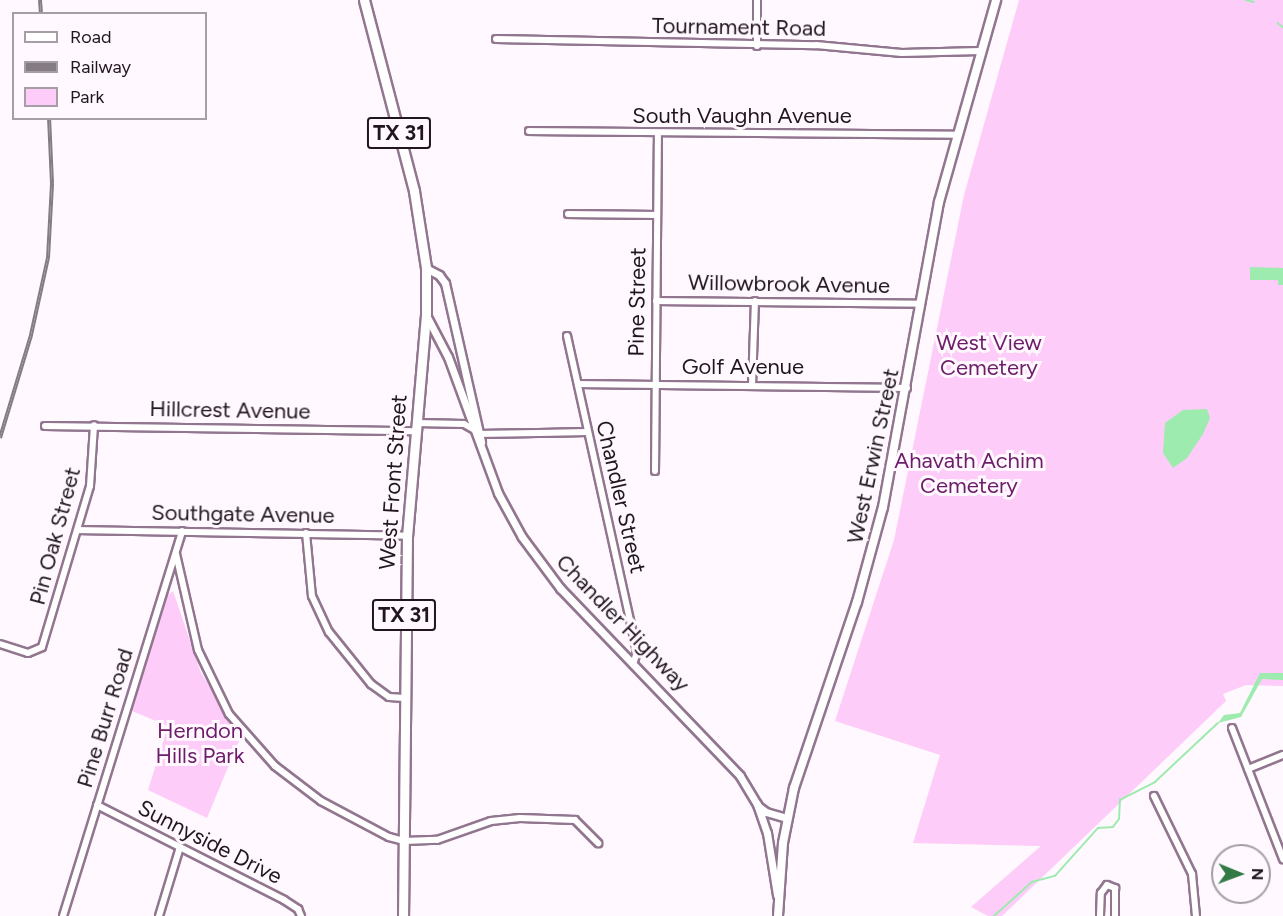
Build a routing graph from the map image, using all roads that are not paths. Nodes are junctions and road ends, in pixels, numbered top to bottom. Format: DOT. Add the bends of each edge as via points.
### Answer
graph roads {
  1 [pos="364,0"];
  2 [pos="757,0"];
  3 [pos="996,0"];
  4 [pos="496,39"];
  5 [pos="757,46"];
  6 [pos="980,51"];
  7 [pos="529,131"];
  8 [pos="658,133"];
  9 [pos="956,135"];
  10 [pos="568,214"];
  11 [pos="656,215"];
  12 [pos="426,268"];
  13 [pos="656,300"];
  14 [pos="755,302"];
  15 [pos="921,304"];
  16 [pos="426,315"];
  17 [pos="567,336"];
  18 [pos="579,384"];
  19 [pos="653,385"];
  20 [pos="752,386"];
  21 [pos="907,388"];
  22 [pos="94,425"];
  23 [pos="45,426"];
  24 [pos="416,427"];
  25 [pos="476,432"];
  26 [pos="588,432"];
  27 [pos="655,471"];
  28 [pos="78,530"];
  29 [pos="182,531"];
  30 [pos="306,533"];
  31 [pos="407,536"];
  32 [pos="176,554"];
  33 [pos="0,644"];
  34 [pos="633,664"];
  35 [pos="405,698"];
  36 [pos="1232,728"];
  37 [pos="1283,755"];
  38 [pos="1248,769"];
  39 [pos="1154,796"];
  40 [pos="757,804"];
  41 [pos="97,805"];
  42 [pos="787,818"];
  43 [pos="404,841"];
  44 [pos="598,843"];
  45 [pos="180,847"];
  46 [pos="1281,848"];
  47 [pos="1283,859"];
  48 [pos="778,904"];
  49 [pos="63,916"];
  50 [pos="159,916"];
  51 [pos="301,916"];
  52 [pos="403,916"];
  53 [pos="778,916"];
  54 [pos="1100,916"];
  55 [pos="1115,916"];
  56 [pos="1196,916"];
  1 -- 12 [label="main road, TX 31" via="414,191"];
  2 -- 5 [label="street"];
  3 -- 6 [label="main road, West Erwin Street"];
  4 -- 5 [label="street, Tournament Road"];
  5 -- 6 [label="street, Tournament Road" via="816,45 892,53"];
  6 -- 9 [label="main road, West Erwin Street"];
  7 -- 8 [label="street, South Vaughn Avenue"];
  8 -- 9 [label="street, South Vaughn Avenue"];
  8 -- 11 [label="street, Pine Street"];
  9 -- 15 [label="main road, West Erwin Street"];
  10 -- 11 [label="street"];
  11 -- 13 [label="street, Pine Street"];
  12 -- 16 [label="main road, West Front Street / TX 31"];
  12 -- 25 [label="street, Chandler Highway" via="445,283"];
  13 -- 14 [label="street, Willowbrook Avenue"];
  13 -- 19 [label="street, Pine Street"];
  14 -- 15 [label="street, Willowbrook Avenue"];
  14 -- 20 [label="street"];
  15 -- 21 [label="main road, West Erwin Street"];
  16 -- 24 [label="main road, West Front Street / TX 31"];
  16 -- 25 [label="street, Chandler Highway" via="448,357"];
  17 -- 18 [label="street, Chandler Street"];
  18 -- 19 [label="street, Golf Avenue"];
  18 -- 26 [label="street, Chandler Street"];
  19 -- 20 [label="street, Golf Avenue"];
  19 -- 27 [label="street, Pine Street"];
  20 -- 21 [label="street, Golf Avenue"];
  21 -- 42 [label="main road, West Erwin Street" via="868,564 802,758"];
  22 -- 23 [label="street, Hillcrest Avenue"];
  22 -- 24 [label="street, Hillcrest Avenue"];
  22 -- 28 [label="street, Pin Oak Street" via="93,474"];
  24 -- 25 [label="street, Hillcrest Avenue"];
  24 -- 31 [label="main road, West Front Street / TX 31"];
  25 -- 26 [label="street, Hillcrest Avenue"];
  25 -- 34 [label="street, Chandler Highway" via="504,505 532,554"];
  26 -- 34 [label="street, Chandler Street" via="638,652"];
  28 -- 29 [label="street, Southgate Avenue"];
  28 -- 33 [label="street, Pin Oak Street" via="42,646 36,652"];
  29 -- 30 [label="street, Southgate Avenue"];
  29 -- 32 [label="street, Pine Burr Road"];
  30 -- 31 [label="street, Southgate Avenue"];
  30 -- 35 [label="street" via="312,596 329,632 371,684 389,697"];
  31 -- 35 [label="main road, West Front Street / TX 31"];
  32 -- 41 [label="street, Pine Burr Road"];
  32 -- 43 [label="street" via="198,650 229,714 275,766 338,811"];
  34 -- 40 [label="street, Chandler Highway" via="726,758"];
  35 -- 43 [label="main road, West Front Street / TX 31"];
  36 -- 38 [label="street"];
  37 -- 38 [label="street"];
  38 -- 46 [label="street"];
  39 -- 56 [label="street" via="1194,879"];
  40 -- 42 [label="street, Chandler Highway" via="766,812"];
  40 -- 48 [label="street, Chandler Highway" via="771,850"];
  41 -- 45 [label="street, Sunnyside Drive"];
  41 -- 49 [label="street, Pine Burr Road"];
  42 -- 48 [label="main road, West Erwin Street"];
  43 -- 44 [label="street" via="438,840 498,820 520,818 575,820"];
  43 -- 52 [label="main road, West Front Street / TX 31"];
  45 -- 50 [label="street"];
  45 -- 51 [label="street, Sunnyside Drive" via="284,900 298,909"];
  46 -- 47 [label="street"];
  48 -- 53 [label="main road, West Erwin Street"];
  54 -- 55 [label="street" via="1101,893 1107,885 1114,888"];
}
